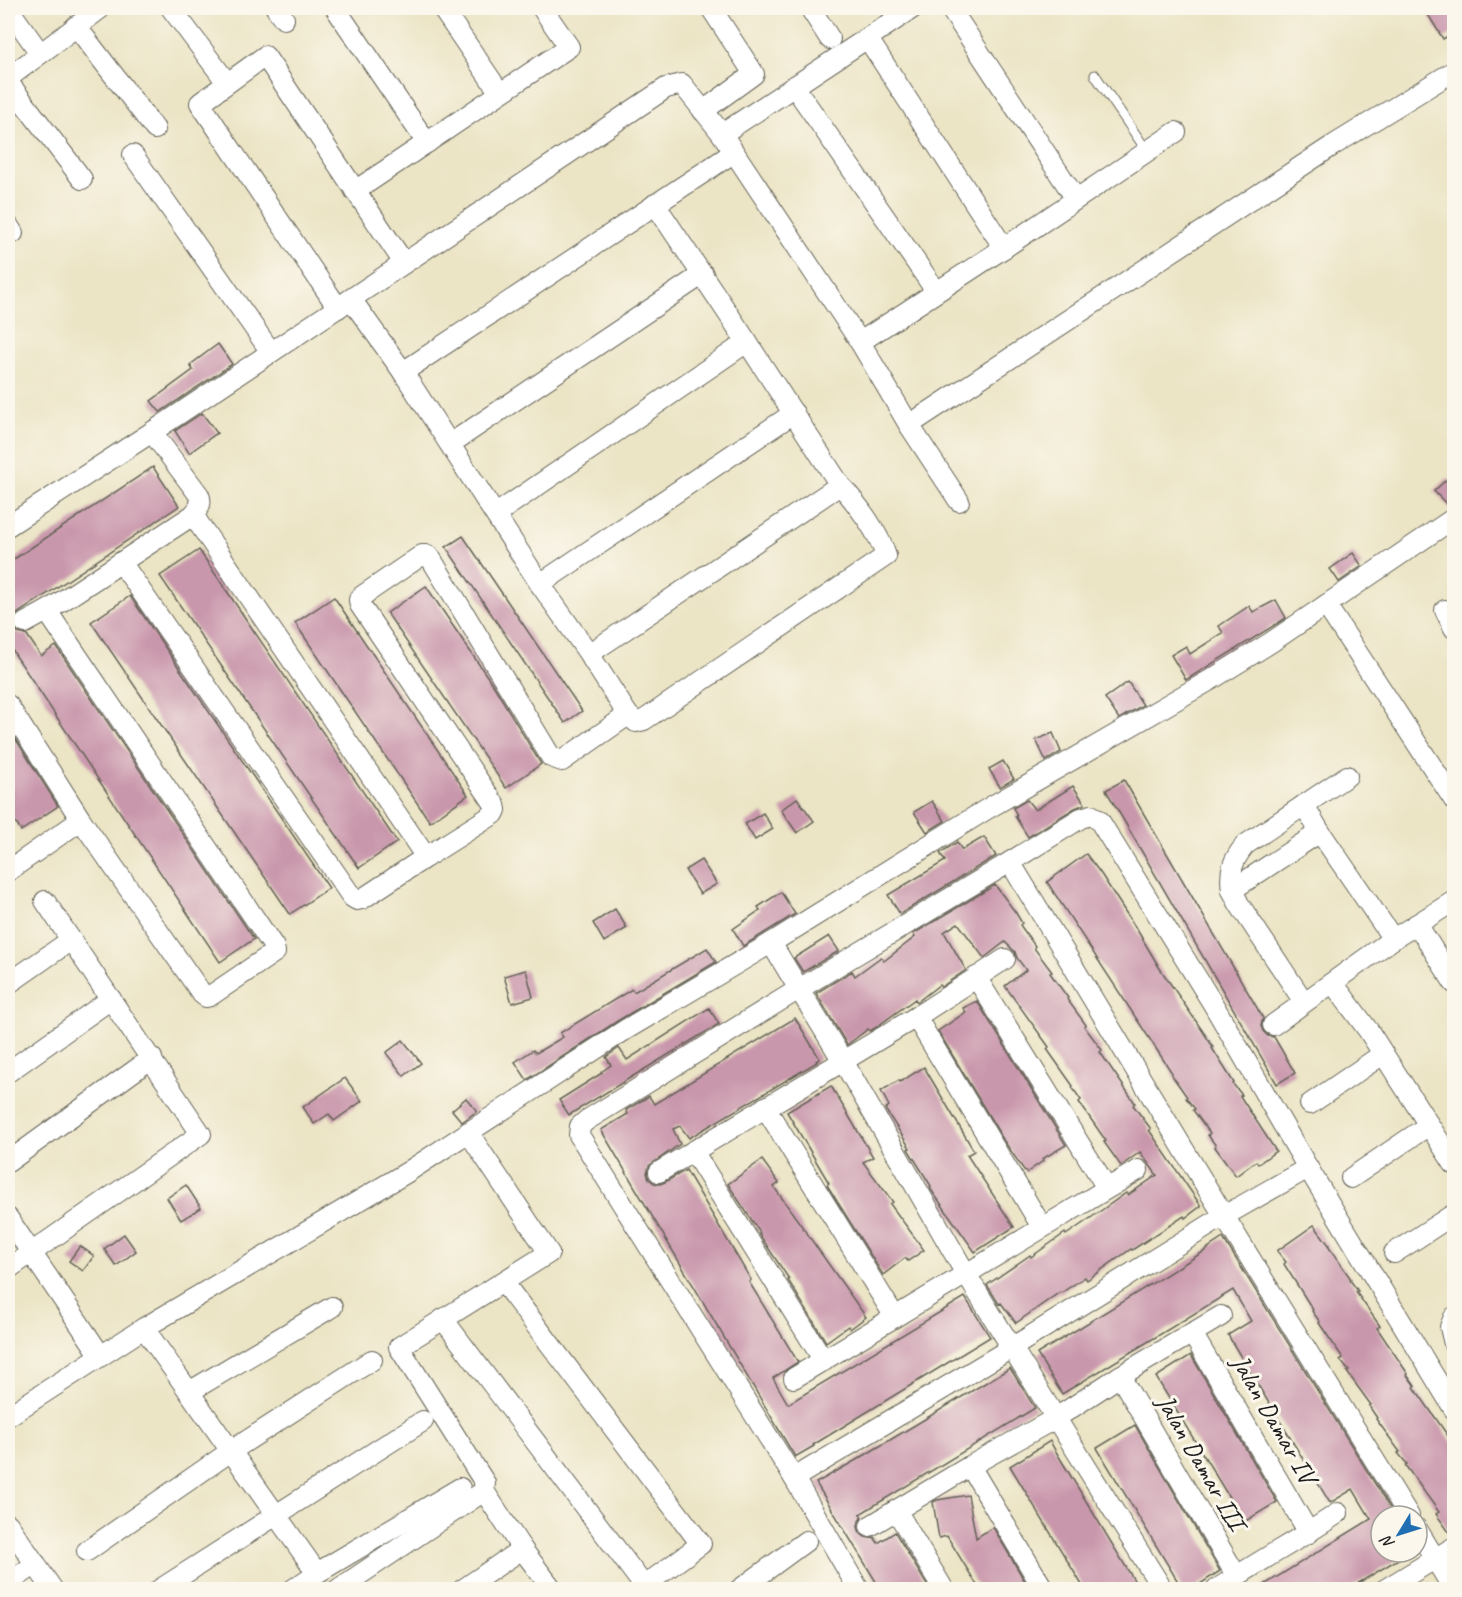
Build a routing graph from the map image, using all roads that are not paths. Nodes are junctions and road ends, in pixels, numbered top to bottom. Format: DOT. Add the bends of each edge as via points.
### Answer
graph roads {
  1 [pos="8,8"];
  2 [pos="101,8"];
  3 [pos="171,8"];
  4 [pos="338,8"];
  5 [pos="442,8"];
  6 [pos="542,8"];
  7 [pos="711,8"];
  8 [pos="810,8"];
  9 [pos="913,8"];
  10 [pos="950,8"];
  11 [pos="76,26"];
  12 [pos="830,39"];
  13 [pos="868,39"];
  14 [pos="40,53"];
  15 [pos="1455,71"];
  16 [pos="1095,75"];
  17 [pos="222,76"];
  18 [pos="8,80"];
  19 [pos="794,86"];
  20 [pos="500,93"];
  21 [pos="703,111"];
  22 [pos="155,129"];
  23 [pos="1176,132"];
  24 [pos="722,134"];
  25 [pos="427,142"];
  26 [pos="1147,151"];
  27 [pos="733,153"];
  28 [pos="134,155"];
  29 [pos="82,179"];
  30 [pos="355,191"];
  31 [pos="1076,199"];
  32 [pos="655,204"];
  33 [pos="1004,248"];
  34 [pos="404,263"];
  35 [pos="703,274"];
  36 [pos="936,291"];
  37 [pos="344,303"];
  38 [pos="747,342"];
  39 [pos="860,342"];
  40 [pos="271,352"];
  41 [pos="403,372"];
  42 [pos="794,413"];
  43 [pos="909,425"];
  44 [pos="152,432"];
  45 [pos="450,444"];
  46 [pos="840,485"];
  47 [pos="959,501"];
  48 [pos="496,514"];
  49 [pos="192,515"];
  50 [pos="1455,518"];
  51 [pos="8,526"];
  52 [pos="121,562"];
  53 [pos="540,584"];
  54 [pos="1326,605"];
  55 [pos="1444,610"];
  56 [pos="47,611"];
  57 [pos="25,623"];
  58 [pos="1455,628"];
  59 [pos="589,654"];
  60 [pos="8,705"];
  61 [pos="628,715"];
  62 [pos="1347,776"];
  63 [pos="1455,801"];
  64 [pos="1304,805"];
  65 [pos="81,820"];
  66 [pos="1320,832"];
  67 [pos="426,857"];
  68 [pos="1011,862"];
  69 [pos="9,867"];
  70 [pos="1232,890"];
  71 [pos="45,901"];
  72 [pos="1455,901"];
  73 [pos="1417,924"];
  74 [pos="1392,939"];
  75 [pos="71,940"];
  76 [pos="771,944"];
  77 [pos="1005,959"];
  78 [pos="976,977"];
  79 [pos="1455,982"];
  80 [pos="1333,983"];
  81 [pos="8,984"];
  82 [pos="799,989"];
  83 [pos="111,999"];
  84 [pos="1304,1002"];
  85 [pos="916,1017"];
  86 [pos="1274,1025"];
  87 [pos="1383,1054"];
  88 [pos="152,1058"];
  89 [pos="843,1061"];
  90 [pos="8,1072"];
  91 [pos="1310,1104"];
  92 [pos="765,1107"];
  93 [pos="1429,1125"];
  94 [pos="468,1132"];
  95 [pos="693,1151"];
  96 [pos="8,1162"];
  97 [pos="1455,1164"];
  98 [pos="1308,1168"];
  99 [pos="1138,1170"];
  100 [pos="659,1172"];
  101 [pos="1351,1178"];
  102 [pos="1107,1188"];
  103 [pos="1455,1214"];
  104 [pos="1224,1216"];
  105 [pos="8,1218"];
  106 [pos="1042,1227"];
  107 [pos="31,1252"];
  108 [pos="1394,1253"];
  109 [pos="8,1269"];
  110 [pos="966,1274"];
  111 [pos="503,1282"];
  112 [pos="332,1307"];
  113 [pos="1221,1316"];
  114 [pos="895,1317"];
  115 [pos="1455,1317"];
  116 [pos="443,1319"];
  117 [pos="144,1328"];
  118 [pos="1192,1333"];
  119 [pos="1455,1344"];
  120 [pos="1012,1347"];
  121 [pos="101,1356"];
  122 [pos="372,1360"];
  123 [pos="824,1361"];
  124 [pos="1120,1376"];
  125 [pos="794,1378"];
  126 [pos="189,1392"];
  127 [pos="1455,1409"];
  128 [pos="8,1416"];
  129 [pos="1056,1418"];
  130 [pos="423,1421"];
  131 [pos="231,1451"];
  132 [pos="970,1466"];
  133 [pos="794,1478"];
  134 [pos="460,1488"];
  135 [pos="484,1491"];
  136 [pos="1402,1504"];
  137 [pos="896,1510"];
  138 [pos="1338,1512"];
  139 [pos="276,1514"];
  140 [pos="8,1524"];
  141 [pos="870,1526"];
  142 [pos="1309,1533"];
  143 [pos="806,1542"];
  144 [pos="1455,1547"];
  145 [pos="1429,1548"];
  146 [pos="522,1549"];
  147 [pos="87,1551"];
  148 [pos="1435,1558"];
  149 [pos="36,1564"];
  150 [pos="317,1573"];
  151 [pos="1236,1575"];
  152 [pos="8,1583"];
  153 [pos="54,1590"];
  154 [pos="159,1590"];
  155 [pos="292,1590"];
  156 [pos="337,1590"];
  157 [pos="462,1590"];
  158 [pos="553,1590"];
  159 [pos="739,1590"];
  160 [pos="859,1590"];
  161 [pos="944,1590"];
  162 [pos="1044,1590"];
  163 [pos="1162,1590"];
  164 [pos="1216,1590"];
  165 [pos="1384,1590"];
  166 [pos="1454,1590"];
  1 -- 14 [label="street"];
  2 -- 11 [label="street"];
  3 -- 17 [label="street"];
  4 -- 25 [label="street"];
  5 -- 20 [label="street"];
  6 -- 20 [label="street" via="569,47"];
  7 -- 21 [label="street" via="754,74"];
  8 -- 12 [label="street"];
  9 -- 13 [label="street"];
  10 -- 31 [label="street"];
  11 -- 14 [label="street"];
  11 -- 22 [label="street"];
  13 -- 19 [label="street"];
  13 -- 33 [label="street"];
  14 -- 18 [label="street"];
  15 -- 43 [label="street" via="1332,146"];
  16 -- 26 [label="lane"];
  18 -- 29 [label="street"];
  19 -- 24 [label="street"];
  19 -- 36 [label="street"];
  20 -- 25 [label="street"];
  21 -- 24 [label="street"];
  21 -- 34 [label="street" via="682,84 666,88"];
  23 -- 26 [label="street"];
  24 -- 27 [label="street"];
  25 -- 30 [label="street"];
  26 -- 31 [label="street"];
  27 -- 32 [label="street"];
  27 -- 39 [label="street"];
  28 -- 40 [label="street"];
  30 -- 34 [label="street"];
  30 -- 37 [label="street" via="265,56 200,103"];
  31 -- 33 [label="street"];
  32 -- 35 [label="street"];
  32 -- 41 [label="street"];
  33 -- 36 [label="street"];
  34 -- 37 [label="street"];
  35 -- 38 [label="street"];
  35 -- 45 [label="street"];
  36 -- 39 [label="street"];
  37 -- 40 [label="street"];
  37 -- 41 [label="street"];
  38 -- 42 [label="street"];
  38 -- 48 [label="street"];
  39 -- 43 [label="street"];
  40 -- 44 [label="street"];
  41 -- 45 [label="street"];
  42 -- 46 [label="street"];
  42 -- 53 [label="street"];
  43 -- 47 [label="street"];
  44 -- 49 [label="street" via="199,495 200,505"];
  44 -- 51 [label="street"];
  45 -- 48 [label="street"];
  46 -- 59 [label="street"];
  46 -- 61 [label="street" via="882,543 886,556 644,720 636,722"];
  48 -- 53 [label="street"];
  49 -- 52 [label="street"];
  49 -- 67 [label="street"];
  50 -- 54 [label="street"];
  52 -- 56 [label="street"];
  52 -- 67 [label="street" via="352,897 362,899"];
  53 -- 59 [label="street"];
  54 -- 63 [label="street"];
  54 -- 76 [label="street" via="1222,673 987,809"];
  55 -- 58 [label="street"];
  56 -- 57 [label="street"];
  56 -- 65 [label="street" via="274,952 206,997"];
  59 -- 61 [label="street"];
  60 -- 65 [label="street"];
  61 -- 67 [label="street" via="562,761 550,757 430,557 422,555 362,596 360,605 496,810"];
  62 -- 64 [label="street"];
  64 -- 66 [label="street"];
  64 -- 70 [label="street" via="1245,845 1231,869"];
  65 -- 69 [label="street"];
  66 -- 70 [label="street"];
  66 -- 74 [label="street"];
  68 -- 82 [label="street"];
  68 -- 98 [label="street" via="1081,818 1091,815 1099,820"];
  68 -- 104 [label="street"];
  70 -- 84 [label="street"];
  71 -- 75 [label="street"];
  72 -- 73 [label="street"];
  73 -- 74 [label="street"];
  73 -- 79 [label="street"];
  74 -- 80 [label="street"];
  75 -- 81 [label="street"];
  75 -- 83 [label="street"];
  76 -- 82 [label="street"];
  76 -- 94 [label="street" via="625,1030"];
  77 -- 78 [label="street"];
  78 -- 85 [label="street"];
  78 -- 102 [label="street"];
  80 -- 84 [label="street"];
  80 -- 87 [label="street"];
  82 -- 89 [label="street"];
  82 -- 133 [label="street" via="587,1120 580,1126 579,1135"];
  83 -- 88 [label="street"];
  83 -- 90 [label="street"];
  84 -- 86 [label="street"];
  85 -- 89 [label="street"];
  85 -- 106 [label="street"];
  87 -- 91 [label="street"];
  87 -- 93 [label="street"];
  88 -- 96 [label="street"];
  88 -- 107 [label="street" via="201,1134"];
  89 -- 92 [label="street"];
  89 -- 110 [label="street"];
  92 -- 95 [label="street"];
  92 -- 114 [label="street"];
  93 -- 97 [label="street"];
  93 -- 101 [label="street"];
  94 -- 111 [label="street" via="549,1253"];
  94 -- 117 [label="street"];
  95 -- 100 [label="street"];
  95 -- 123 [label="street"];
  98 -- 104 [label="street"];
  98 -- 127 [label="street"];
  99 -- 102 [label="street"];
  102 -- 106 [label="street"];
  103 -- 108 [label="street"];
  104 -- 120 [label="street"];
  104 -- 136 [label="street"];
  105 -- 107 [label="street"];
  106 -- 110 [label="street"];
  107 -- 109 [label="street"];
  107 -- 121 [label="street"];
  110 -- 114 [label="street"];
  110 -- 120 [label="street"];
  111 -- 116 [label="street"];
  111 -- 116 [label="street" via="701,1544 644,1586"];
  112 -- 126 [label="street"];
  113 -- 118 [label="street"];
  114 -- 123 [label="street"];
  115 -- 119 [label="street" via="1450,1327"];
  116 -- 135 [label="street" via="399,1347 485,1483"];
  117 -- 121 [label="street"];
  117 -- 126 [label="street"];
  118 -- 124 [label="street"];
  118 -- 142 [label="street, Jalan Damar IV"];
  120 -- 129 [label="street"];
  120 -- 133 [label="street"];
  121 -- 128 [label="street"];
  122 -- 131 [label="street"];
  123 -- 125 [label="street"];
  124 -- 129 [label="street"];
  124 -- 151 [label="street, Jalan Damar III"];
  126 -- 131 [label="street"];
  129 -- 132 [label="street"];
  129 -- 163 [label="street"];
  130 -- 139 [label="street"];
  131 -- 139 [label="street"];
  131 -- 147 [label="street"];
  132 -- 137 [label="street"];
  132 -- 162 [label="street"];
  133 -- 160 [label="street"];
  134 -- 150 [label="street"];
  135 -- 146 [label="street"];
  135 -- 156 [label="street"];
  137 -- 141 [label="street"];
  137 -- 161 [label="street"];
  138 -- 142 [label="street"];
  139 -- 150 [label="street"];
  139 -- 154 [label="street"];
  140 -- 149 [label="street"];
  142 -- 151 [label="street"];
  143 -- 159 [label="street"];
  144 -- 148 [label="street"];
  145 -- 148 [label="street"];
  146 -- 157 [label="street"];
  146 -- 158 [label="street"];
  148 -- 165 [label="street"];
  148 -- 166 [label="street"];
  149 -- 152 [label="street"];
  149 -- 153 [label="street"];
  150 -- 155 [label="street"];
  151 -- 164 [label="street"];
}
